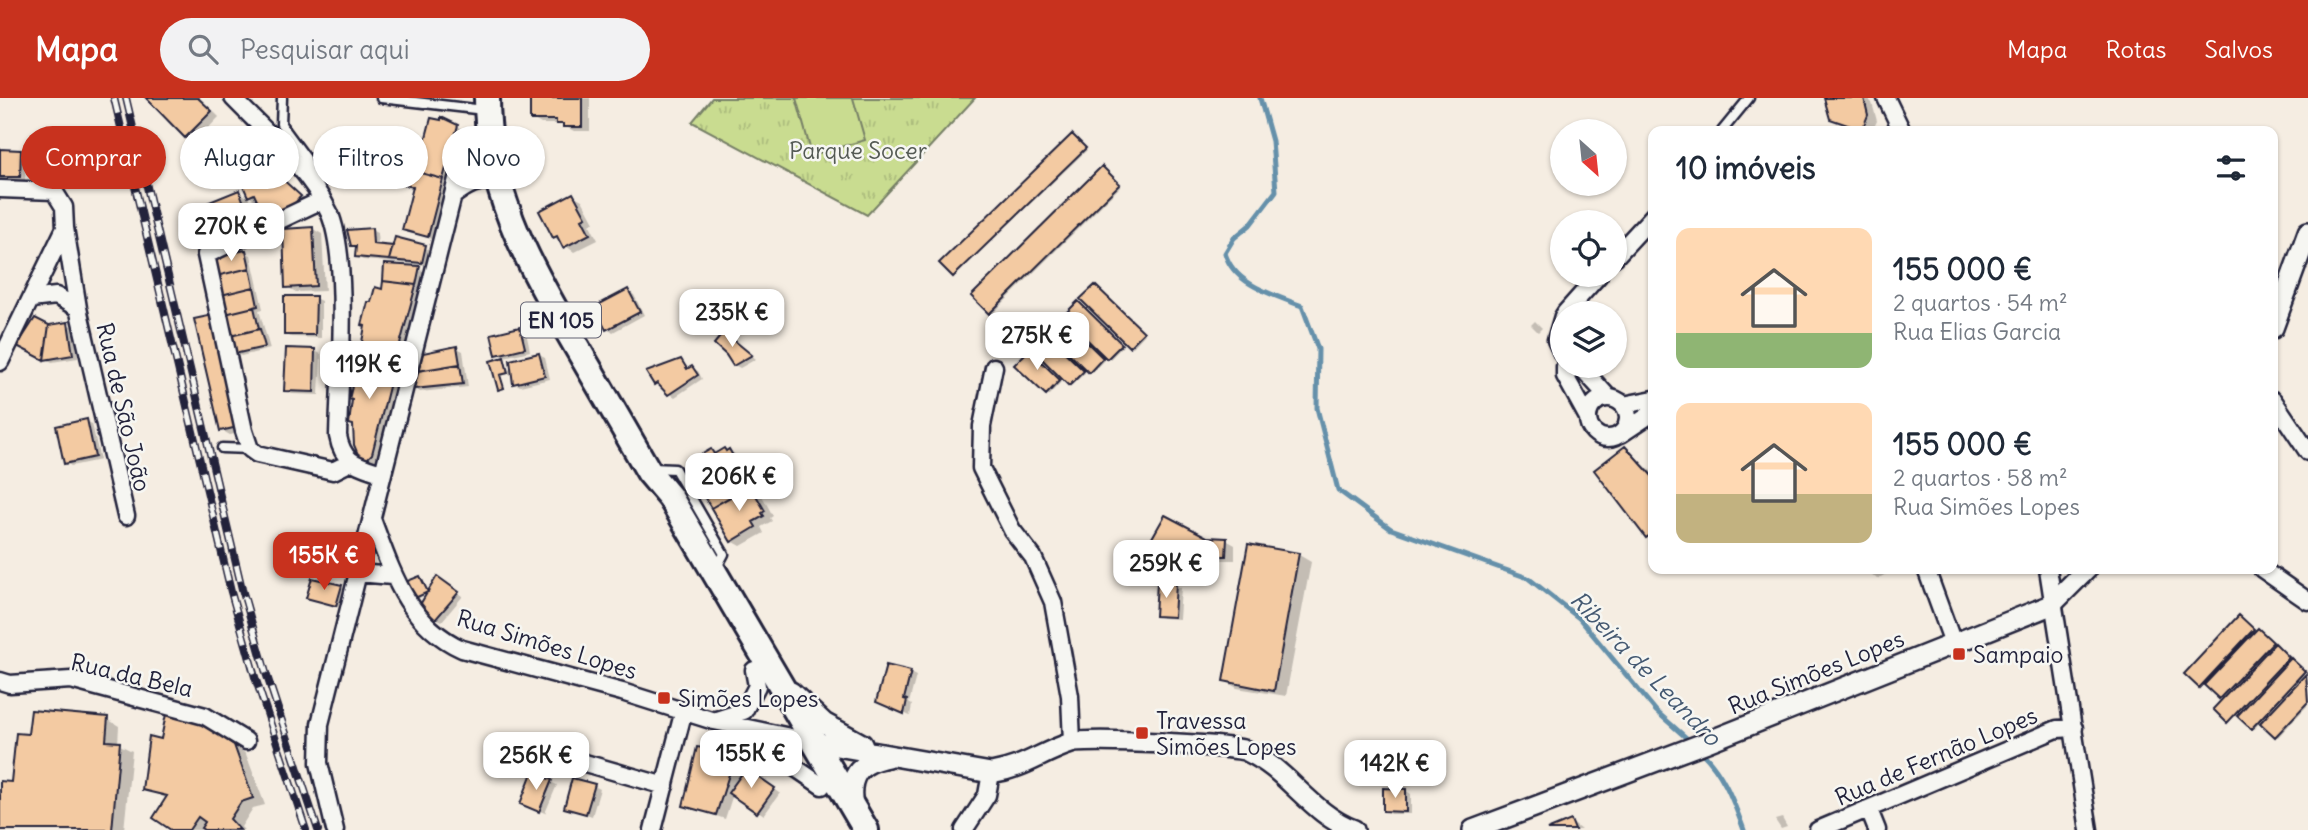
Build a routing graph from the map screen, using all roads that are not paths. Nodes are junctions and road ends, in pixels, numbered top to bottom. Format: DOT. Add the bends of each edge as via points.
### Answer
graph roads {
  1 [pos="233,98"];
  2 [pos="282,98"];
  3 [pos="381,98"];
  4 [pos="1749,98"];
  5 [pos="1886,98"];
  6 [pos="487,113"];
  7 [pos="1726,126"];
  8 [pos="1900,126"];
  9 [pos="311,181"];
  10 [pos="0,189"];
  11 [pos="465,189"];
  12 [pos="500,189"];
  13 [pos="453,196"];
  14 [pos="321,200"];
  15 [pos="1648,221"];
  16 [pos="65,228"];
  17 [pos="2308,232"];
  18 [pos="1627,244"];
  19 [pos="1589,287"];
  20 [pos="31,299"];
  21 [pos="1576,301"];
  22 [pos="78,308"];
  23 [pos="2278,314"];
  24 [pos="0,362"];
  25 [pos="994,367"];
  26 [pos="1565,378"];
  27 [pos="1592,378"];
  28 [pos="1648,399"];
  29 [pos="1616,401"];
  30 [pos="2278,407"];
  31 [pos="1587,416"];
  32 [pos="1648,416"];
  33 [pos="1621,434"];
  34 [pos="222,448"];
  35 [pos="250,449"];
  36 [pos="2308,452"];
  37 [pos="349,463"];
  38 [pos="648,470"];
  39 [pos="381,473"];
  40 [pos="659,503"];
  41 [pos="126,516"];
  42 [pos="372,519"];
  43 [pos="359,572"];
  44 [pos="1928,574"];
  45 [pos="2048,574"];
  46 [pos="2082,574"];
  47 [pos="2270,574"];
  48 [pos="393,576"];
  49 [pos="2304,595"];
  50 [pos="2051,605"];
  51 [pos="1953,643"];
  52 [pos="765,673"];
  53 [pos="0,681"];
  54 [pos="684,710"];
  55 [pos="714,721"];
  56 [pos="2074,727"];
  57 [pos="246,741"];
  58 [pos="1072,742"];
  59 [pos="806,744"];
  60 [pos="543,751"];
  61 [pos="892,756"];
  62 [pos="991,773"];
  63 [pos="665,786"];
  64 [pos="1869,810"];
  65 [pos="852,822"];
  66 [pos="335,830"];
  67 [pos="653,830"];
  68 [pos="866,830"];
  69 [pos="964,830"];
  70 [pos="1354,830"];
  71 [pos="1473,830"];
  72 [pos="1818,830"];
  73 [pos="1877,830"];
  74 [pos="2089,830"];
  1 -- 9 [label="street"];
  2 -- 9 [label="lane" via="281,124 306,158"];
  3 -- 6 [label="lane"];
  4 -- 7 [label="lane"];
  5 -- 8 [label="street"];
  6 -- 13 [label="street" via="461,163"];
  9 -- 14 [label="street"];
  10 -- 16 [label="street, Rua de São João" via="54,191 65,207"];
  11 -- 13 [label="street"];
  12 -- 38 [label="main road, EN 105" via="511,226 537,278"];
  13 -- 39 [label="street"];
  14 -- 35 [label="street" via="206,255"];
  14 -- 37 [label="street" via="330,214 337,246 338,436"];
  15 -- 18 [label="street"];
  16 -- 20 [label="street"];
  16 -- 22 [label="street, Rua de São João"];
  17 -- 23 [label="street"];
  19 -- 21 [label="street"];
  20 -- 22 [label="street, Rua de São João" via="56,296"];
  20 -- 24 [label="street"];
  22 -- 41 [label="street, Rua de São João"];
  25 -- 58 [label="street" via="982,426 981,468 1012,530 1033,557 1053,602 1070,696"];
  26 -- 31 [label="street"];
  27 -- 29 [label="street"];
  28 -- 29 [label="street"];
  29 -- 31 [label="street" via="1597,400"];
  29 -- 33 [label="street" via="1628,416"];
  30 -- 36 [label="street"];
  31 -- 33 [label="street" via="1590,430 1601,438"];
  32 -- 33 [label="street"];
  34 -- 35 [label="lane"];
  35 -- 37 [label="street" via="333,471"];
  37 -- 39 [label="street"];
  38 -- 40 [label="main road, EN 105"];
  38 -- 52 [label="main road, EN 105" via="670,497 714,572"];
  39 -- 42 [label="street"];
  40 -- 52 [label="main road, EN 105"];
  40 -- 59 [label="street" via="698,558"];
  42 -- 43 [label="street"];
  42 -- 48 [label="street, Rua Simões Lopes"];
  43 -- 48 [label="street"];
  43 -- 66 [label="street" via="320,724 319,763"];
  44 -- 51 [label="street"];
  45 -- 50 [label="street"];
  46 -- 50 [label="street, Rua Simões Lopes"];
  47 -- 49 [label="street"];
  48 -- 54 [label="street, Rua Simões Lopes" via="425,626 444,641"];
  50 -- 51 [label="street, Rua Simões Lopes"];
  50 -- 56 [label="street"];
  51 -- 71 [label="street, Rua Simões Lopes"];
  52 -- 55 [label="street" via="744,711"];
  52 -- 59 [label="main road, EN 105"];
  52 -- 61 [label="street, Rua Simões Lopes" via="824,723"];
  53 -- 57 [label="street, Rua da Bela" via="71,680 205,716"];
  54 -- 55 [label="street, Rua Simões Lopes"];
  54 -- 63 [label="street"];
  55 -- 59 [label="street, Rua Simões Lopes"];
  55 -- 59 [label="street, Rua Simões Lopes" via="781,758"];
  56 -- 64 [label="street, Rua de Fernão Lopes" via="2057,729"];
  56 -- 74 [label="street"];
  58 -- 62 [label="street, Rua Simões Lopes" via="1017,769"];
  58 -- 70 [label="street, Rua Simões Lopes" via="1245,750 1325,816"];
  59 -- 61 [label="street, Rua Simões Lopes"];
  59 -- 65 [label="main road, EN 105"];
  59 -- 65 [label="main road, EN 105"];
  60 -- 63 [label="street"];
  61 -- 62 [label="street, Rua Simões Lopes"];
  61 -- 65 [label="street" via="865,765 855,776 850,789"];
  62 -- 69 [label="street" via="987,795"];
  63 -- 67 [label="street"];
  64 -- 72 [label="street, Rua de Fernão Lopes"];
  64 -- 73 [label="street"];
  65 -- 68 [label="main road, EN 105"];
}
